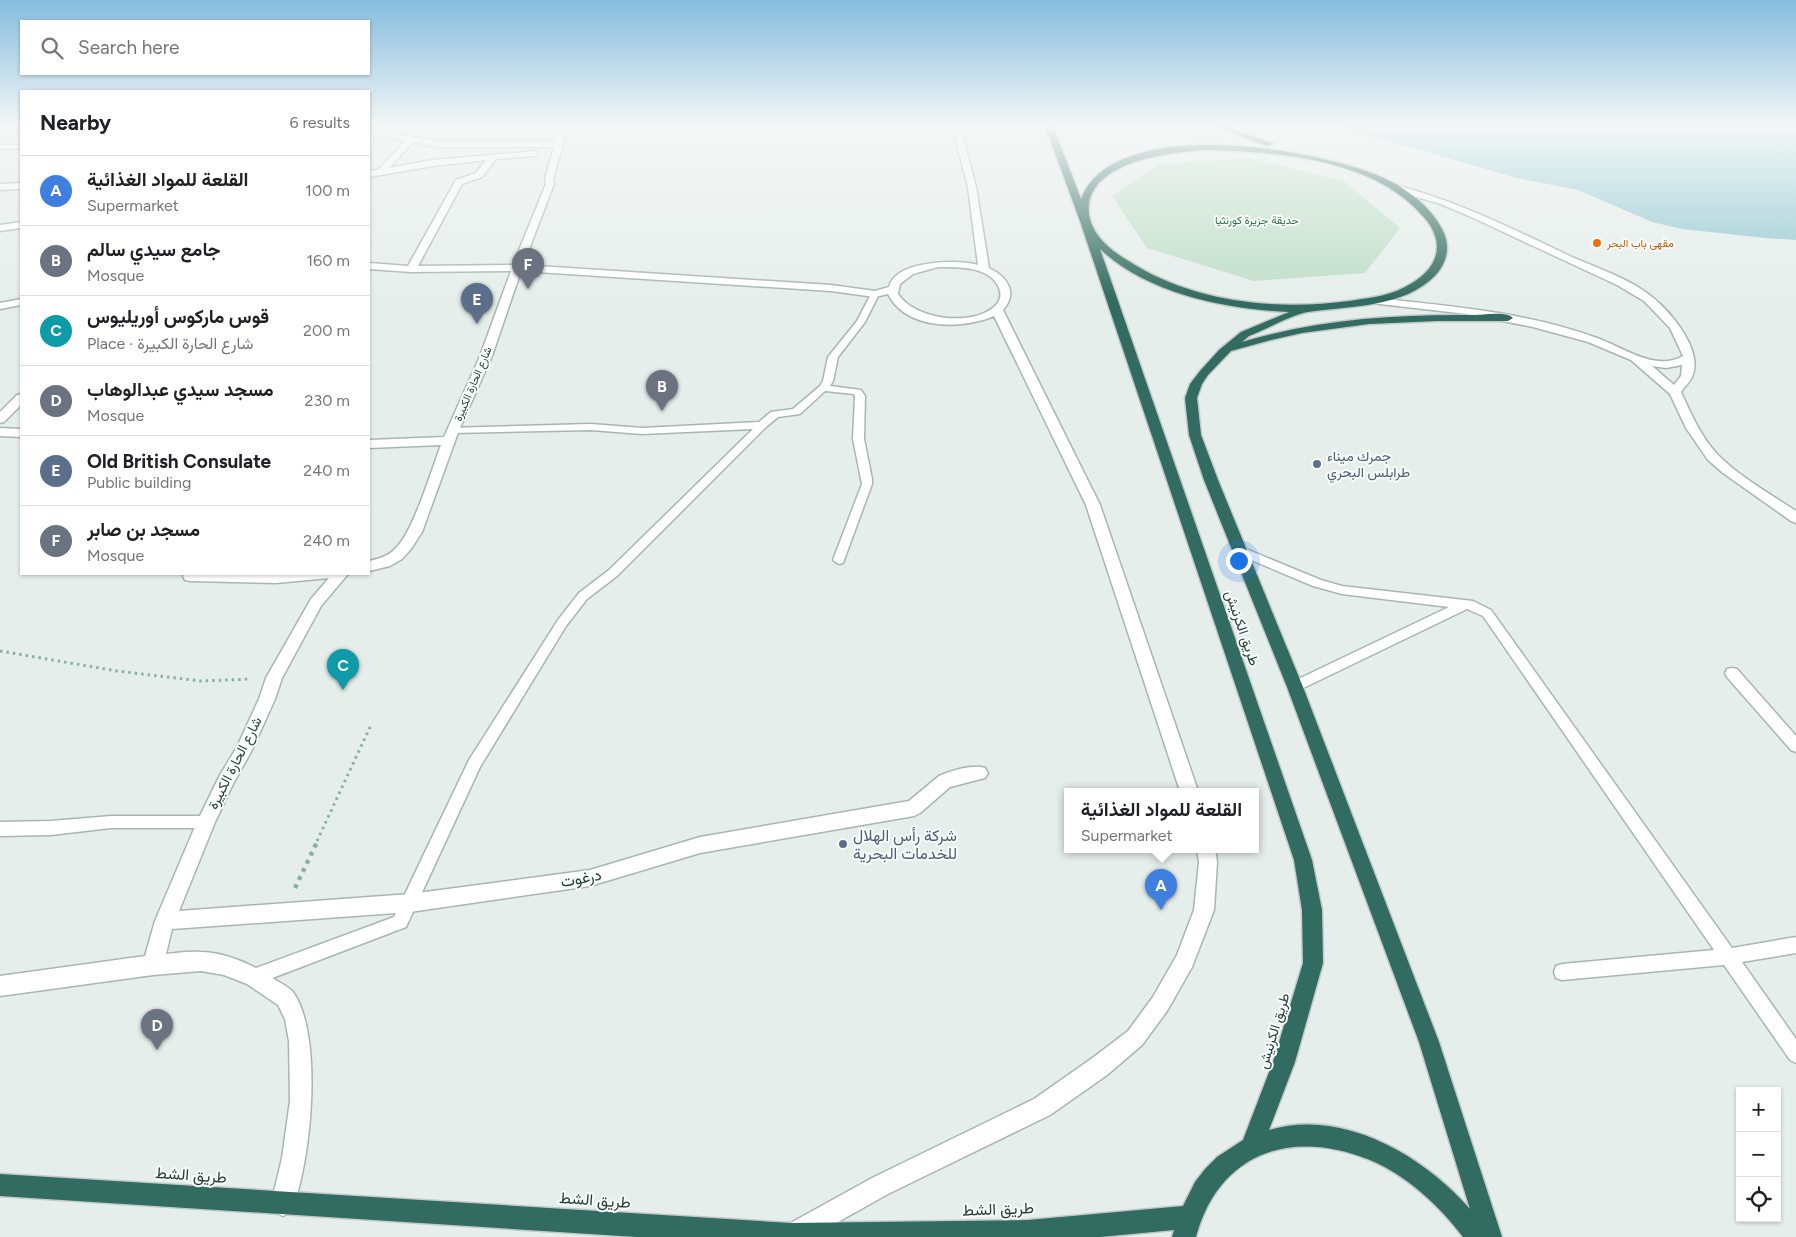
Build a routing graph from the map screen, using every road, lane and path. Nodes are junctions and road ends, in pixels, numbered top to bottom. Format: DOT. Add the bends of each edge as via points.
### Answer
graph roads {
  1 [pos="458,184"];
  2 [pos="550,184"];
  3 [pos="971,184"];
  4 [pos="1071,184"];
  5 [pos="1094,184"];
  6 [pos="1386,184"];
  7 [pos="20,186"];
  8 [pos="0,187"];
  9 [pos="1395,188"];
  10 [pos="1085,221"];
  11 [pos="20,225"];
  12 [pos="0,228"];
  13 [pos="370,266"];
  14 [pos="517,268"];
  15 [pos="411,269"];
  16 [pos="984,270"];
  17 [pos="892,289"];
  18 [pos="875,294"];
  19 [pos="1376,301"];
  20 [pos="20,302"];
  21 [pos="0,306"];
  22 [pos="1305,309"];
  23 [pos="997,310"];
  24 [pos="1508,318"];
  25 [pos="1223,352"];
  26 [pos="1689,357"];
  27 [pos="1636,358"];
  28 [pos="823,388"];
  29 [pos="1675,392"];
  30 [pos="20,399"];
  31 [pos="0,419"];
  32 [pos="762,425"];
  33 [pos="0,432"];
  34 [pos="20,433"];
  35 [pos="452,435"];
  36 [pos="370,444"];
  37 [pos="1796,518"];
  38 [pos="1241,551"];
  39 [pos="839,560"];
  40 [pos="370,566"];
  41 [pos="319,575"];
  42 [pos="339,575"];
  43 [pos="190,576"];
  44 [pos="1464,605"];
  45 [pos="0,651"];
  46 [pos="1732,673"];
  47 [pos="274,678"];
  48 [pos="1295,687"];
  49 [pos="371,725"];
  50 [pos="1796,746"];
  51 [pos="979,773"];
  52 [pos="1187,788"];
  53 [pos="206,822"];
  54 [pos="0,829"];
  55 [pos="1207,853"];
  56 [pos="410,903"];
  57 [pos="283,914"];
  58 [pos="165,921"];
  59 [pos="1796,945"];
  60 [pos="1728,957"];
  61 [pos="153,964"];
  62 [pos="1562,972"];
  63 [pos="254,977"];
  64 [pos="0,986"];
  65 [pos="1796,1054"];
  66 [pos="1252,1146"];
  67 [pos="0,1185"];
  68 [pos="283,1204"];
  69 [pos="1186,1227"];
  70 [pos="791,1235"];
  71 [pos="1477,1237"];
  72 [pos="1490,1237"];
  1 -- 15 [label="street"];
  2 -- 14 [label="street, شارع الحارة الكبيرة"];
  3 -- 16 [label="street"];
  4 -- 10 [label="highway, طريق الكرنيش"];
  5 -- 10 [label="highway" via="1083,204"];
  6 -- 9 [label="highway"];
  7 -- 8 [label="street"];
  9 -- 19 [label="highway" via="1421,207 1438,228 1443,243 1441,257 1434,270 1420,283"];
  9 -- 26 [label="street" via="1472,214 1635,290 1675,327"];
  10 -- 22 [label="highway" via="1098,242 1123,262 1159,281 1204,296 1254,305"];
  10 -- 66 [label="highway, طريق الكرنيش" via="1303,860 1309,893 1313,963 1284,1062"];
  11 -- 12 [label="street"];
  13 -- 15 [label="street"];
  14 -- 15 [label="street"];
  14 -- 18 [label="street" via="830,288"];
  14 -- 35 [label="street, شارع الحارة الكبيرة" via="486,356"];
  16 -- 17 [label="street" via="954,264 920,267 897,280"];
  16 -- 23 [label="street" via="1002,282 1006,290 1003,303"];
  17 -- 18 [label="street"];
  17 -- 23 [label="street" via="894,299 901,307 929,320 962,321"];
  18 -- 28 [label="lane" via="860,323 834,352"];
  19 -- 22 [label="highway"];
  19 -- 24 [label="street"];
  20 -- 21 [label="street"];
  22 -- 25 [label="highway, طريق الكرنيش" via="1245,334"];
  23 -- 52 [label="street" via="1093,505"];
  24 -- 25 [label="highway" via="1372,319 1317,326"];
  24 -- 27 [label="street" via="1592,340"];
  25 -- 38 [label="highway, طريق الكرنيش" via="1196,384 1191,398 1195,435"];
  26 -- 27 [label="street" via="1678,364 1666,365"];
  26 -- 29 [label="street" via="1687,376"];
  27 -- 29 [label="street"];
  28 -- 32 [label="lane" via="796,412 775,414"];
  28 -- 39 [label="lane" via="854,391 860,396 858,441 867,484"];
  29 -- 37 [label="street" via="1692,428 1713,457"];
  30 -- 31 [label="street"];
  32 -- 35 [label="lane" via="642,431 591,427"];
  32 -- 56 [label="lane" via="613,573 583,596 562,623 474,764"];
  33 -- 34 [label="street"];
  35 -- 36 [label="street"];
  35 -- 40 [label="street, شارع الحارة الكبيرة" via="408,544 398,556"];
  38 -- 44 [label="lane" via="1330,587"];
  38 -- 48 [label="highway, طريق الكرنيش"];
  41 -- 43 [label="street" via="264,578"];
  42 -- 47 [label="street, شارع الحارة الكبيرة" via="316,603"];
  44 -- 48 [label="lane"];
  44 -- 60 [label="lane" via="1473,605 1487,613"];
  45 -- 47 [label="path" via="117,671 201,681"];
  46 -- 50 [label="lane"];
  47 -- 53 [label="street, شارع الحارة الكبيرة" via="268,699 244,750"];
  48 -- 72 [label="highway, طريق الكرنيش" via="1429,1042"];
  49 -- 57 [label="path"];
  51 -- 56 [label="street, درغوت" via="945,781 914,808 700,845 590,878"];
  53 -- 54 [label="lane" via="110,822"];
  53 -- 58 [label="street, شارع الحارة الكبيرة"];
  55 -- 70 [label="street" via="1201,919 1185,960 1160,1004 1135,1038 1042,1107 880,1186"];
  56 -- 57 [label="street, درغوت"];
  56 -- 63 [label="lane" via="400,922"];
  57 -- 58 [label="street, درغوت"];
  58 -- 61 [label="street, شارع الحارة الكبيرة"];
  59 -- 60 [label="lane"];
  60 -- 62 [label="lane"];
  60 -- 65 [label="lane"];
  61 -- 63 [label="street" via="201,962 224,965"];
  61 -- 64 [label="street"];
  63 -- 68 [label="street" via="285,998 295,1017 299,1041 301,1101"];
  66 -- 69 [label="highway" via="1226,1163 1204,1186"];
  66 -- 71 [label="highway" via="1292,1135 1336,1138 1381,1153 1426,1182 1467,1222"];
  67 -- 68 [label="highway, طريق الشط"];
  68 -- 70 [label="highway, طريق الشط"];
  69 -- 70 [label="highway, طريق الشط"];
}
